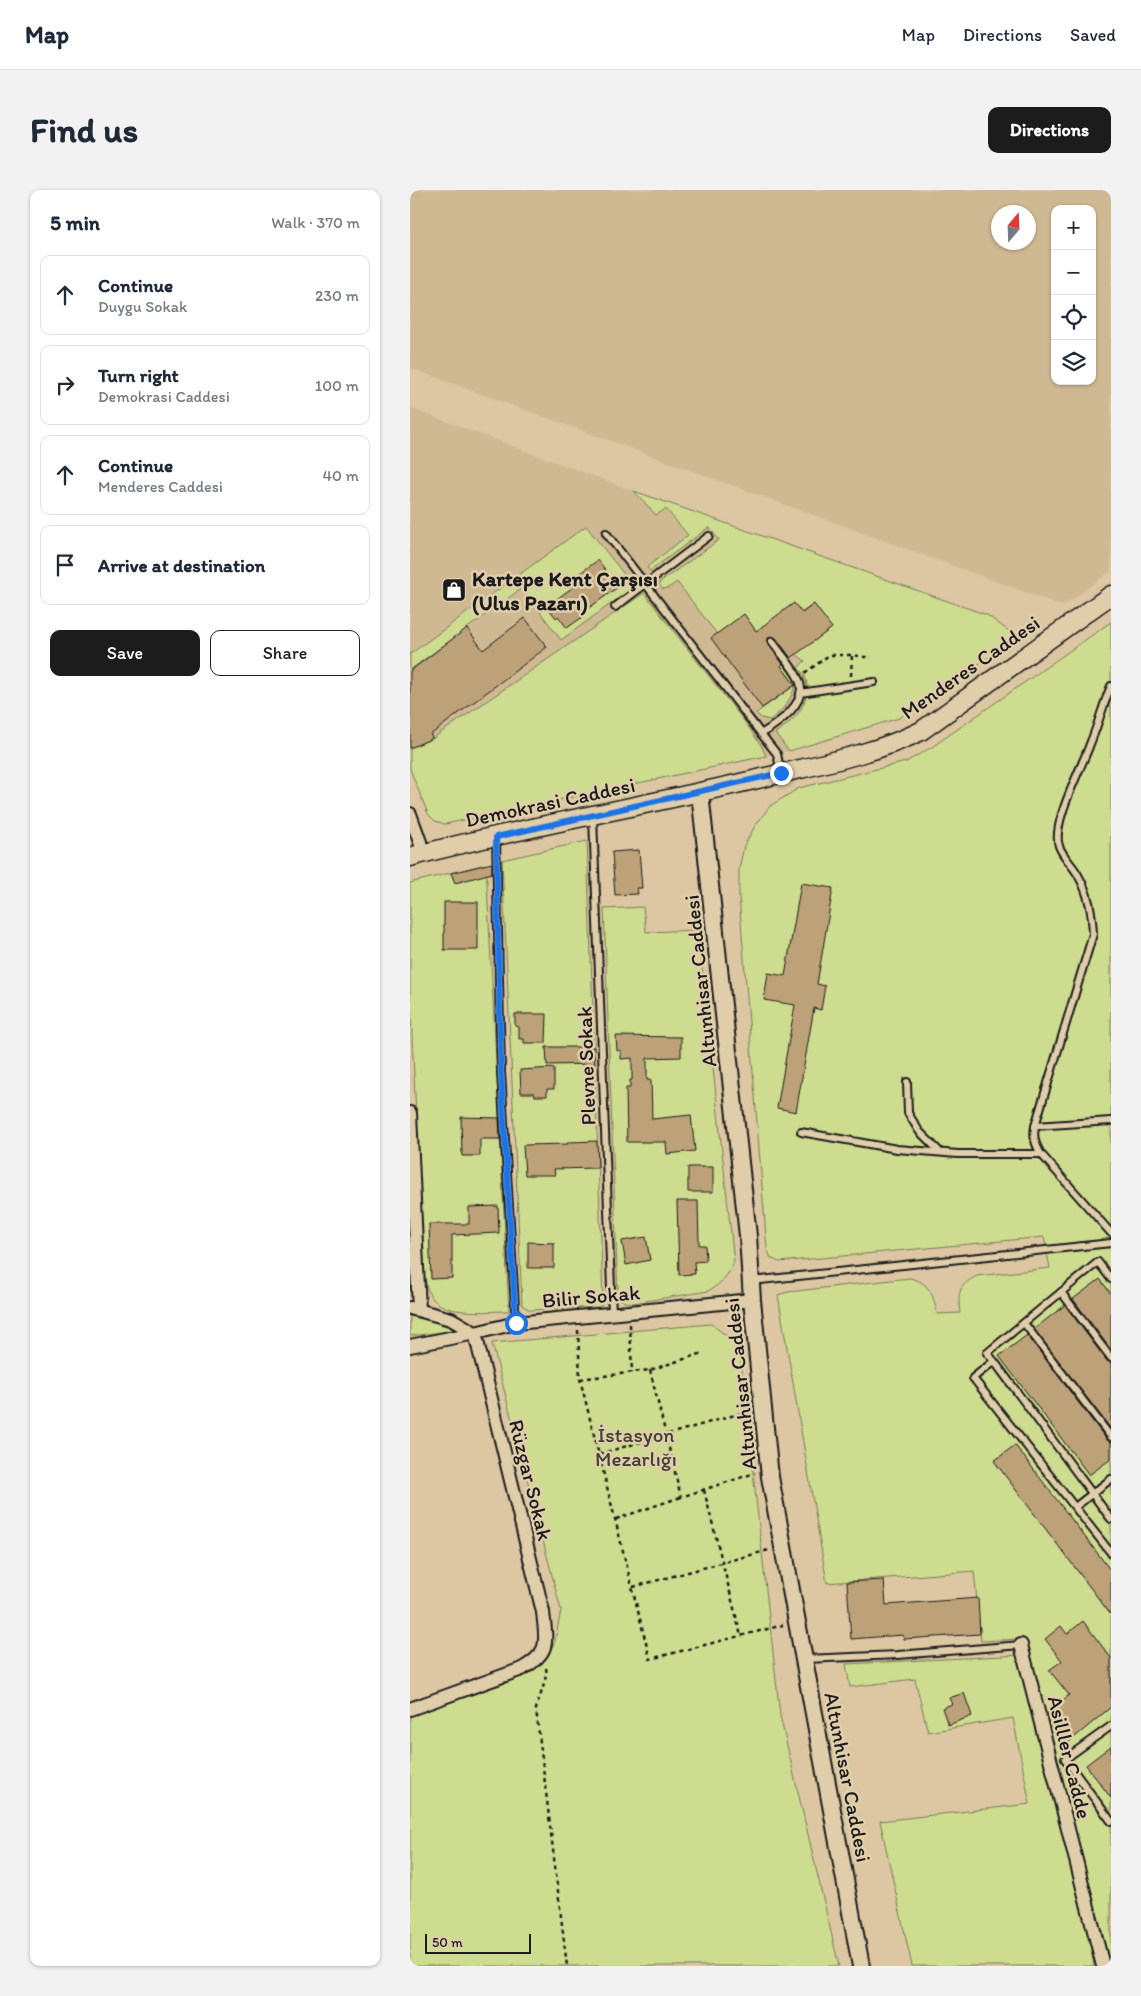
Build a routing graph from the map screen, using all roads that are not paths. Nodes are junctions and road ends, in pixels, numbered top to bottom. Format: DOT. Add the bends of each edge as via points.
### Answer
graph roads {
  1 [pos="606,533"];
  2 [pos="709,536"];
  3 [pos="645,584"];
  4 [pos="1111,595"];
  5 [pos="615,607"];
  6 [pos="772,641"];
  7 [pos="874,682"];
  8 [pos="1111,686"];
  9 [pos="800,694"];
  10 [pos="761,734"];
  11 [pos="781,773"];
  12 [pos="700,792"];
  13 [pos="410,814"];
  14 [pos="593,815"];
  15 [pos="496,837"];
  16 [pos="417,855"];
  17 [pos="907,1082"];
  18 [pos="410,1114"];
  19 [pos="1111,1121"];
  20 [pos="1035,1126"];
  21 [pos="800,1132"];
  22 [pos="940,1152"];
  23 [pos="1041,1154"];
  24 [pos="412,1176"];
  25 [pos="1111,1233"];
  26 [pos="1111,1243"];
  27 [pos="1111,1279"];
  28 [pos="751,1281"];
  29 [pos="1061,1292"];
  30 [pos="752,1300"];
  31 [pos="414,1309"];
  32 [pos="612,1315"];
  33 [pos="516,1323"];
  34 [pos="1024,1323"];
  35 [pos="475,1334"];
  36 [pos="410,1346"];
  37 [pos="1111,1358"];
  38 [pos="994,1361"];
  39 [pos="1111,1437"];
  40 [pos="1111,1479"];
  41 [pos="1092,1494"];
  42 [pos="1075,1507"];
  43 [pos="1111,1519"];
  44 [pos="1111,1553"];
  45 [pos="1021,1645"];
  46 [pos="804,1659"];
  47 [pos="410,1709"];
  48 [pos="1110,1730"];
  49 [pos="1111,1821"];
  50 [pos="861,1966"];
  51 [pos="1103,1966"];
  1 -- 3 [label="lane"];
  2 -- 3 [label="lane"];
  3 -- 5 [label="lane"];
  3 -- 10 [label="lane"];
  4 -- 11 [label="main road, Menderes Caddesi" via="921,730 901,740"];
  6 -- 9 [label="lane" via="798,678"];
  7 -- 9 [label="lane"];
  8 -- 20 [label="lane" via="1058,831 1059,845 1088,896 1093,934"];
  9 -- 10 [label="lane" via="784,719"];
  10 -- 11 [label="lane" via="776,754"];
  11 -- 12 [label="main road, Menderes Caddesi"];
  12 -- 14 [label="main road, Demokrasi Caddesi"];
  12 -- 28 [label="street, Altunhisar Caddesi"];
  13 -- 16 [label="street"];
  14 -- 15 [label="main road, Demokrasi Caddesi"];
  14 -- 32 [label="lane, Plevne Sokak"];
  15 -- 16 [label="main road, Demokrasi Caddesi"];
  15 -- 33 [label="lane" via="501,1072"];
  17 -- 22 [label="lane" via="908,1113 919,1132"];
  18 -- 24 [label="street"];
  19 -- 20 [label="lane"];
  20 -- 23 [label="lane" via="1033,1135"];
  21 -- 22 [label="lane" via="896,1149"];
  22 -- 23 [label="lane"];
  23 -- 25 [label="lane"];
  24 -- 31 [label="street"];
  26 -- 28 [label="lane"];
  27 -- 29 [label="lane" via="1098,1262"];
  28 -- 30 [label="street, Altunhisar Caddesi"];
  29 -- 34 [label="lane"];
  29 -- 37 [label="lane"];
  30 -- 32 [label="street, Bilir Sokak"];
  30 -- 46 [label="street, Altunhisar Caddesi" via="769,1469"];
  31 -- 35 [label="street" via="451,1319"];
  32 -- 33 [label="street, Bilir Sokak"];
  33 -- 35 [label="street, Bilir Sokak"];
  34 -- 38 [label="lane" via="987,1352"];
  34 -- 39 [label="lane"];
  35 -- 36 [label="street, Bilir Sokak"];
  35 -- 47 [label="street, Rüzgar Sokak" via="543,1612 544,1650 522,1669"];
  38 -- 41 [label="lane"];
  38 -- 42 [label="lane" via="973,1378"];
  40 -- 41 [label="lane"];
  41 -- 42 [label="lane"];
  41 -- 43 [label="lane"];
  42 -- 44 [label="lane"];
  45 -- 46 [label="lane"];
  45 -- 51 [label="street, Asilller Cadde"];
  46 -- 50 [label="street, Altunhisar Caddesi"];
  48 -- 49 [label="lane" via="1065,1759"];
}
